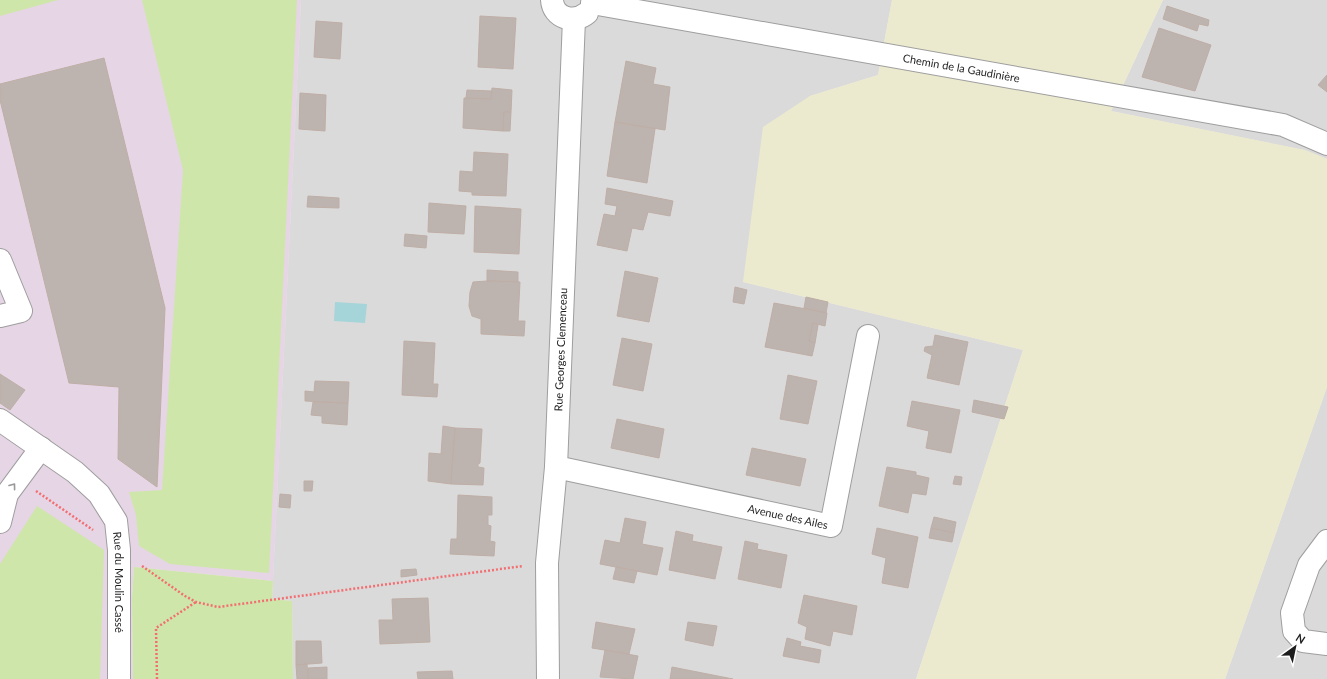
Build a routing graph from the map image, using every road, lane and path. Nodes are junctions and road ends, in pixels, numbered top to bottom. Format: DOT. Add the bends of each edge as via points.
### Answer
graph roads {
  1 [pos="552,0"];
  2 [pos="593,2"];
  3 [pos="574,19"];
  4 [pos="1327,144"];
  5 [pos="0,260"];
  6 [pos="0,316"];
  7 [pos="868,336"];
  8 [pos="0,420"];
  9 [pos="41,448"];
  10 [pos="556,467"];
  11 [pos="0,522"];
  12 [pos="1327,541"];
  13 [pos="547,563"];
  14 [pos="1327,644"];
  15 [pos="119,679"];
  16 [pos="157,679"];
  17 [pos="548,679"];
  1 -- 3 [label="street" via="555,10 560,15"];
  2 -- 3 [label="street" via="585,15"];
  2 -- 4 [label="street, Chemin de la Gaudinière" via="1283,125"];
  3 -- 10 [label="street, Rue Georges Clemenceau"];
  5 -- 6 [label="street" via="21,310"];
  7 -- 10 [label="street, Avenue des Ailes" via="831,526"];
  8 -- 9 [label="street, Rue du Moulin Cassé"];
  11 -- 9 [label="street, one-way" via="7,494"];
  9 -- 15 [label="street, Rue du Moulin Cassé" via="75,472 99,494 116,521 119,550"];
  10 -- 13 [label="street, Rue Georges Clemenceau"];
  12 -- 14 [label="street" via="1309,565 1292,613 1294,631 1303,641"];
  13 -- 16 [label="path" via="218,607 196,602 156,628"];
  13 -- 17 [label="street, Rue Georges Clemenceau"];
}
